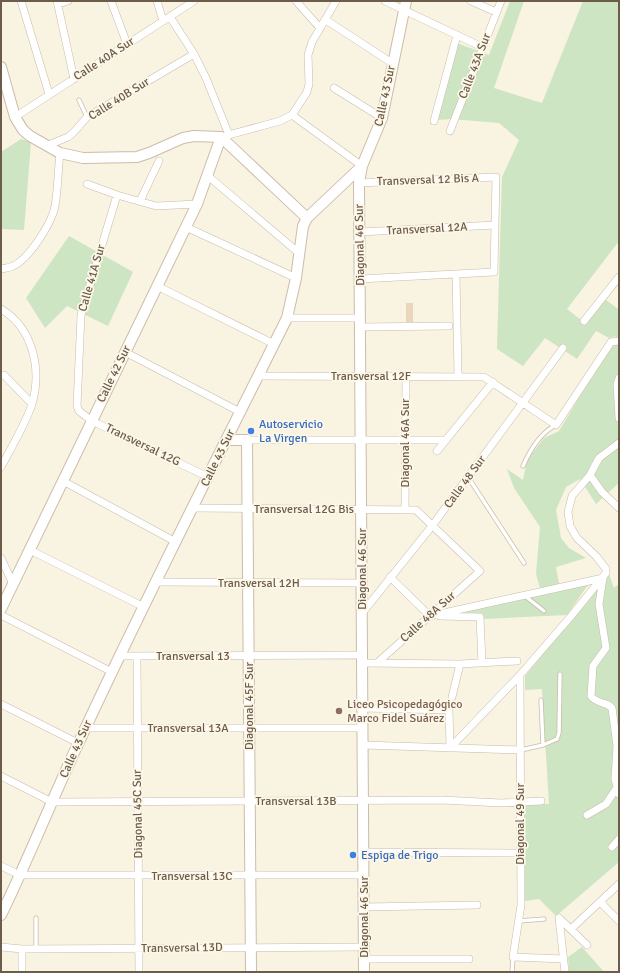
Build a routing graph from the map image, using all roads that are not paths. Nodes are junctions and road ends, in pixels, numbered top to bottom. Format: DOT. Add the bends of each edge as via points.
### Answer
graph roads {
  1 [pos="21,1"];
  2 [pos="68,1"];
  3 [pos="112,1"];
  4 [pos="157,1"];
  5 [pos="194,1"];
  6 [pos="296,1"];
  7 [pos="336,1"];
  8 [pos="384,1"];
  9 [pos="471,1"];
  10 [pos="501,1"];
  11 [pos="58,3"];
  12 [pos="405,6"];
  13 [pos="496,12"];
  14 [pos="167,19"];
  15 [pos="326,20"];
  16 [pos="320,28"];
  17 [pos="457,35"];
  18 [pos="127,44"];
  19 [pos="482,47"];
  20 [pos="194,54"];
  21 [pos="392,63"];
  22 [pos="1,67"];
  23 [pos="74,79"];
  24 [pos="334,88"];
  25 [pos="49,94"];
  26 [pos="79,100"];
  27 [pos="292,115"];
  28 [pos="88,116"];
  29 [pos="15,117"];
  30 [pos="382,118"];
  31 [pos="434,121"];
  32 [pos="450,131"];
  33 [pos="225,136"];
  34 [pos="46,146"];
  35 [pos="60,153"];
  36 [pos="159,161"];
  37 [pos="362,166"];
  38 [pos="208,176"];
  39 [pos="359,183"];
  40 [pos="87,184"];
  41 [pos="117,195"];
  42 [pos="140,201"];
  43 [pos="197,204"];
  44 [pos="307,218"];
  45 [pos="495,225"];
  46 [pos="186,226"];
  47 [pos="360,232"];
  48 [pos="300,254"];
  49 [pos="1,269"];
  50 [pos="456,274"];
  51 [pos="619,277"];
  52 [pos="296,278"];
  53 [pos="360,279"];
  54 [pos="157,286"];
  55 [pos="1,309"];
  56 [pos="287,318"];
  57 [pos="584,321"];
  58 [pos="361,323"];
  59 [pos="449,326"];
  60 [pos="619,340"];
  61 [pos="274,344"];
  62 [pos="562,348"];
  63 [pos="125,352"];
  64 [pos="1,375"];
  65 [pos="258,376"];
  66 [pos="406,376"];
  67 [pos="458,376"];
  68 [pos="362,377"];
  69 [pos="619,378"];
  70 [pos="493,382"];
  71 [pos="522,403"];
  72 [pos="32,404"];
  73 [pos="79,410"];
  74 [pos="240,412"];
  75 [pos="619,418"];
  76 [pos="92,421"];
  77 [pos="556,425"];
  78 [pos="226,440"];
  79 [pos="247,440"];
  80 [pos="362,440"];
  81 [pos="404,440"];
  82 [pos="446,440"];
  83 [pos="619,443"];
  84 [pos="437,451"];
  85 [pos="523,466"];
  86 [pos="1,467"];
  87 [pos="590,475"];
  88 [pos="208,477"];
  89 [pos="468,477"];
  90 [pos="63,481"];
  91 [pos="193,508"];
  92 [pos="247,508"];
  93 [pos="619,508"];
  94 [pos="362,509"];
  95 [pos="405,510"];
  96 [pos="432,526"];
  97 [pos="176,542"];
  98 [pos="30,550"];
  99 [pos="1,558"];
  100 [pos="524,562"];
  101 [pos="390,578"];
  102 [pos="603,578"];
  103 [pos="156,582"];
  104 [pos="248,583"];
  105 [pos="13,584"];
  106 [pos="363,584"];
  107 [pos="523,595"];
  108 [pos="144,607"];
  109 [pos="1,609"];
  110 [pos="544,611"];
  111 [pos="363,612"];
  112 [pos="1,615"];
  113 [pos="430,616"];
  114 [pos="248,655"];
  115 [pos="120,656"];
  116 [pos="137,656"];
  117 [pos="363,659"];
  118 [pos="517,661"];
  119 [pos="377,663"];
  120 [pos="482,663"];
  121 [pos="460,664"];
  122 [pos="112,672"];
  123 [pos="560,674"];
  124 [pos="520,675"];
  125 [pos="452,697"];
  126 [pos="541,700"];
  127 [pos="1,704"];
  128 [pos="363,708"];
  129 [pos="85,728"];
  130 [pos="138,728"];
  131 [pos="249,728"];
  132 [pos="363,728"];
  133 [pos="78,743"];
  134 [pos="363,745"];
  135 [pos="543,745"];
  136 [pos="450,748"];
  137 [pos="520,750"];
  138 [pos="1,776"];
  139 [pos="618,791"];
  140 [pos="138,801"];
  141 [pos="364,801"];
  142 [pos="521,801"];
  143 [pos="541,801"];
  144 [pos="52,802"];
  145 [pos="250,802"];
  146 [pos="587,815"];
  147 [pos="619,839"];
  148 [pos="612,847"];
  149 [pos="363,852"];
  150 [pos="520,853"];
  151 [pos="1,866"];
  152 [pos="20,875"];
  153 [pos="363,875"];
  154 [pos="139,876"];
  155 [pos="250,876"];
  156 [pos="619,884"];
  157 [pos="600,902"];
  158 [pos="477,906"];
  159 [pos="364,907"];
  160 [pos="1,914"];
  161 [pos="36,918"];
  162 [pos="544,919"];
  163 [pos="518,921"];
  164 [pos="619,921"];
  165 [pos="570,929"];
  166 [pos="587,945"];
  167 [pos="1,947"];
  168 [pos="364,947"];
  169 [pos="250,948"];
  170 [pos="22,949"];
  171 [pos="36,949"];
  172 [pos="139,949"];
  173 [pos="513,957"];
  174 [pos="364,959"];
  175 [pos="469,959"];
  176 [pos="564,959"];
  177 [pos="22,972"];
  178 [pos="139,972"];
  179 [pos="250,972"];
  180 [pos="364,972"];
  181 [pos="512,972"];
  182 [pos="565,972"];
  1 -- 25 [label="street"];
  2 -- 11 [label="street"];
  3 -- 18 [label="street"];
  4 -- 14 [label="street"];
  5 -- 14 [label="street, Calle 40A Sur"];
  6 -- 16 [label="street"];
  7 -- 15 [label="street"];
  8 -- 12 [label="street"];
  9 -- 13 [label="street"];
  10 -- 13 [label="street, Calle 43A Sur"];
  11 -- 23 [label="street"];
  12 -- 17 [label="street"];
  12 -- 21 [label="street, Calle 43 Sur"];
  13 -- 19 [label="street, Calle 43A Sur"];
  14 -- 18 [label="street, Calle 40A Sur"];
  14 -- 20 [label="street"];
  15 -- 16 [label="street"];
  15 -- 21 [label="street"];
  16 -- 27 [label="street" via="308,55 307,92"];
  17 -- 19 [label="street"];
  17 -- 31 [label="street"];
  18 -- 23 [label="street, Calle 40A Sur"];
  19 -- 32 [label="street, Calle 43A Sur"];
  20 -- 28 [label="street, Calle 40B Sur"];
  20 -- 33 [label="street" via="206,78"];
  21 -- 30 [label="street, Calle 43 Sur"];
  22 -- 29 [label="street"];
  23 -- 25 [label="street, Calle 40A Sur"];
  24 -- 30 [label="street"];
  25 -- 29 [label="street, Calle 40A Sur"];
  26 -- 28 [label="lane"];
  27 -- 33 [label="street" via="280,121"];
  27 -- 37 [label="street, Transversal 12 Bis A"];
  28 -- 34 [label="street, Calle 40B Sur" via="68,137"];
  29 -- 34 [label="street" via="23,130"];
  30 -- 37 [label="street, Calle 43 Sur"];
  33 -- 35 [label="street" via="183,138 137,156 83,158"];
  33 -- 38 [label="street, Calle 42 Sur"];
  33 -- 44 [label="street"];
  34 -- 35 [label="street"];
  35 -- 49 [label="street" via="55,206 48,224 30,251 19,262"];
  36 -- 42 [label="street"];
  37 -- 39 [label="street, Diagonal 46 Sur"];
  37 -- 44 [label="street, Calle 43 Sur"];
  38 -- 43 [label="street, Calle 42 Sur"];
  38 -- 48 [label="street"];
  39 -- 45 [label="street, Transversal 12 Bis A" via="496,177"];
  39 -- 47 [label="street, Diagonal 46 Sur"];
  40 -- 41 [label="street"];
  41 -- 42 [label="street"];
  41 -- 73 [label="street, Calle 41A Sur" via="81,315 77,406"];
  42 -- 43 [label="street" via="156,206"];
  43 -- 46 [label="street, Calle 42 Sur"];
  44 -- 48 [label="street, Calle 43 Sur" via="303,226"];
  45 -- 47 [label="street, Transversal 12A"];
  45 -- 50 [label="street" via="494,272"];
  46 -- 52 [label="street"];
  46 -- 54 [label="street, Calle 42 Sur"];
  47 -- 53 [label="street, Diagonal 46 Sur"];
  48 -- 52 [label="street, Calle 43 Sur"];
  50 -- 53 [label="street"];
  50 -- 67 [label="street"];
  51 -- 57 [label="street"];
  52 -- 56 [label="street, Calle 43 Sur"];
  53 -- 58 [label="street, Diagonal 46 Sur"];
  54 -- 61 [label="street"];
  54 -- 63 [label="street, Calle 42 Sur"];
  55 -- 72 [label="street" via="20,324 31,342 36,381"];
  56 -- 58 [label="street"];
  56 -- 61 [label="street, Calle 43 Sur"];
  58 -- 59 [label="street"];
  58 -- 68 [label="street, Diagonal 46 Sur"];
  60 -- 77 [label="street" via="611,342"];
  61 -- 65 [label="street, Calle 43 Sur"];
  62 -- 71 [label="street, Calle 48 Sur"];
  63 -- 74 [label="street"];
  63 -- 76 [label="street, Calle 42 Sur"];
  64 -- 72 [label="street"];
  65 -- 68 [label="street, Transversal 12F"];
  65 -- 74 [label="street, Calle 43 Sur"];
  66 -- 67 [label="street, Transversal 12F"];
  66 -- 68 [label="street, Transversal 12F"];
  66 -- 81 [label="street, Diagonal 46A Sur"];
  67 -- 70 [label="street, Transversal 12F" via="484,377"];
  68 -- 80 [label="street, Diagonal 46 Sur"];
  69 -- 75 [label="street"];
  70 -- 71 [label="street"];
  70 -- 82 [label="street"];
  71 -- 77 [label="street"];
  71 -- 89 [label="street, Calle 48 Sur"];
  72 -- 86 [label="street"];
  73 -- 76 [label="street, Transversal 12G"];
  74 -- 78 [label="street, Calle 43 Sur"];
  76 -- 88 [label="street, Transversal 12G"];
  76 -- 90 [label="street, Calle 42 Sur"];
  77 -- 85 [label="lane" via="536,443"];
  78 -- 79 [label="street"];
  78 -- 88 [label="street, Calle 43 Sur"];
  79 -- 80 [label="street"];
  79 -- 92 [label="street, Diagonal 45F Sur"];
  80 -- 81 [label="street"];
  80 -- 94 [label="street, Diagonal 46 Sur"];
  81 -- 82 [label="street"];
  81 -- 95 [label="street, Diagonal 46A Sur"];
  82 -- 84 [label="street"];
  83 -- 87 [label="street" via="599,458"];
  87 -- 93 [label="street" via="602,492"];
  87 -- 102 [label="street" via="572,496 568,512 570,526 577,538 606,569"];
  88 -- 91 [label="street, Calle 43 Sur"];
  89 -- 96 [label="street, Calle 48 Sur"];
  89 -- 100 [label="lane"];
  90 -- 97 [label="street"];
  90 -- 98 [label="street, Calle 42 Sur"];
  91 -- 92 [label="street, Transversal 12G Bis"];
  91 -- 97 [label="street, Calle 43 Sur"];
  92 -- 94 [label="street, Transversal 12G Bis"];
  92 -- 104 [label="street, Diagonal 45F Sur"];
  94 -- 95 [label="street, Transversal 12G Bis"];
  94 -- 106 [label="street, Diagonal 46 Sur"];
  95 -- 96 [label="street, Transversal 12G Bis" via="416,510"];
  96 -- 101 [label="street, Calle 48 Sur"];
  96 -- 113 [label="street, Calle 48A Sur" via="480,571"];
  97 -- 103 [label="street, Calle 43 Sur"];
  98 -- 105 [label="street, Calle 42 Sur"];
  98 -- 108 [label="street"];
  99 -- 105 [label="street"];
  101 -- 111 [label="street, Calle 48 Sur"];
  101 -- 113 [label="street"];
  102 -- 107 [label="street"];
  102 -- 124 [label="street"];
  102 -- 139 [label="street" via="599,604 606,648 593,666 591,696 596,702 608,704 612,708 617,746 615,779"];
  103 -- 104 [label="street, Transversal 12H"];
  103 -- 108 [label="street, Calle 43 Sur"];
  104 -- 106 [label="street, Transversal 12H"];
  104 -- 114 [label="street, Diagonal 45F Sur"];
  105 -- 109 [label="street, Calle 42 Sur"];
  106 -- 111 [label="street, Diagonal 46 Sur"];
  107 -- 110 [label="lane"];
  107 -- 113 [label="street"];
  108 -- 115 [label="street, Calle 43 Sur"];
  111 -- 117 [label="street, Diagonal 46 Sur"];
  112 -- 122 [label="street"];
  113 -- 119 [label="street, Calle 48A Sur"];
  113 -- 120 [label="street" via="480,617"];
  114 -- 116 [label="street, Transversal 13"];
  114 -- 117 [label="street, Transversal 13"];
  114 -- 131 [label="street, Diagonal 45F Sur"];
  115 -- 116 [label="street, Transversal 13"];
  115 -- 122 [label="street, Calle 43 Sur"];
  116 -- 130 [label="street, Diagonal 45C Sur"];
  117 -- 119 [label="street, Transversal 13"];
  117 -- 128 [label="street, Diagonal 46 Sur"];
  118 -- 120 [label="street, Transversal 13"];
  119 -- 121 [label="street, Transversal 13"];
  120 -- 121 [label="street, Transversal 13"];
  121 -- 125 [label="street"];
  122 -- 129 [label="street, Calle 43 Sur"];
  123 -- 135 [label="lane" via="559,733 553,742"];
  124 -- 136 [label="street"];
  124 -- 137 [label="street, Diagonal 49 Sur"];
  126 -- 135 [label="lane"];
  127 -- 133 [label="street"];
  128 -- 132 [label="street, Diagonal 46 Sur"];
  128 -- 136 [label="street" via="449,710"];
  129 -- 130 [label="street, Transversal 13A"];
  129 -- 133 [label="street, Calle 43 Sur"];
  130 -- 131 [label="street, Transversal 13A"];
  130 -- 140 [label="street, Diagonal 45C Sur"];
  131 -- 132 [label="street, Transversal 13A"];
  131 -- 145 [label="street, Diagonal 45F Sur"];
  132 -- 134 [label="street, Diagonal 46 Sur"];
  133 -- 144 [label="street, Calle 43 Sur"];
  134 -- 136 [label="street"];
  134 -- 141 [label="street, Diagonal 46 Sur"];
  135 -- 137 [label="lane"];
  136 -- 137 [label="street"];
  137 -- 142 [label="street, Diagonal 49 Sur"];
  138 -- 144 [label="street"];
  139 -- 146 [label="street" via="606,804"];
  140 -- 144 [label="street, Transversal 13B"];
  140 -- 145 [label="street, Transversal 13B"];
  140 -- 154 [label="street, Diagonal 45C Sur"];
  141 -- 142 [label="street, Transversal 13B"];
  141 -- 145 [label="street, Transversal 13B"];
  141 -- 149 [label="street, Diagonal 46 Sur"];
  142 -- 143 [label="street, Transversal 13B"];
  142 -- 150 [label="street, Diagonal 49 Sur"];
  144 -- 152 [label="street, Calle 43 Sur"];
  145 -- 155 [label="street, Diagonal 45F Sur"];
  147 -- 148 [label="street"];
  149 -- 150 [label="street"];
  149 -- 153 [label="street, Diagonal 46 Sur"];
  150 -- 163 [label="street, Diagonal 49 Sur" via="521,905"];
  151 -- 152 [label="street"];
  152 -- 154 [label="street, Transversal 13C"];
  152 -- 160 [label="street, Calle 43 Sur"];
  153 -- 155 [label="street, Transversal 13C"];
  153 -- 159 [label="street, Diagonal 46 Sur"];
  154 -- 155 [label="street, Transversal 13C"];
  154 -- 172 [label="street, Diagonal 45C Sur"];
  155 -- 169 [label="street, Diagonal 45F Sur"];
  156 -- 157 [label="street"];
  157 -- 164 [label="street"];
  157 -- 165 [label="street"];
  158 -- 159 [label="street"];
  159 -- 168 [label="street, Diagonal 46 Sur"];
  161 -- 171 [label="lane"];
  162 -- 163 [label="lane"];
  163 -- 173 [label="street, Diagonal 49 Sur"];
  165 -- 166 [label="street"];
  165 -- 176 [label="street" via="559,918"];
  167 -- 170 [label="street, Transversal 13D"];
  168 -- 169 [label="street, Transversal 13D"];
  168 -- 174 [label="street, Diagonal 46 Sur"];
  169 -- 172 [label="street, Transversal 13D"];
  169 -- 179 [label="street, Diagonal 45F Sur"];
  170 -- 171 [label="street, Transversal 13D"];
  170 -- 177 [label="street"];
  171 -- 172 [label="street, Transversal 13D"];
  172 -- 178 [label="street, Diagonal 45C Sur"];
  173 -- 176 [label="street"];
  173 -- 181 [label="lane, Diagonal 49 Sur"];
  174 -- 175 [label="street"];
  174 -- 180 [label="street, Diagonal 46 Sur"];
  176 -- 182 [label="street"];
}
